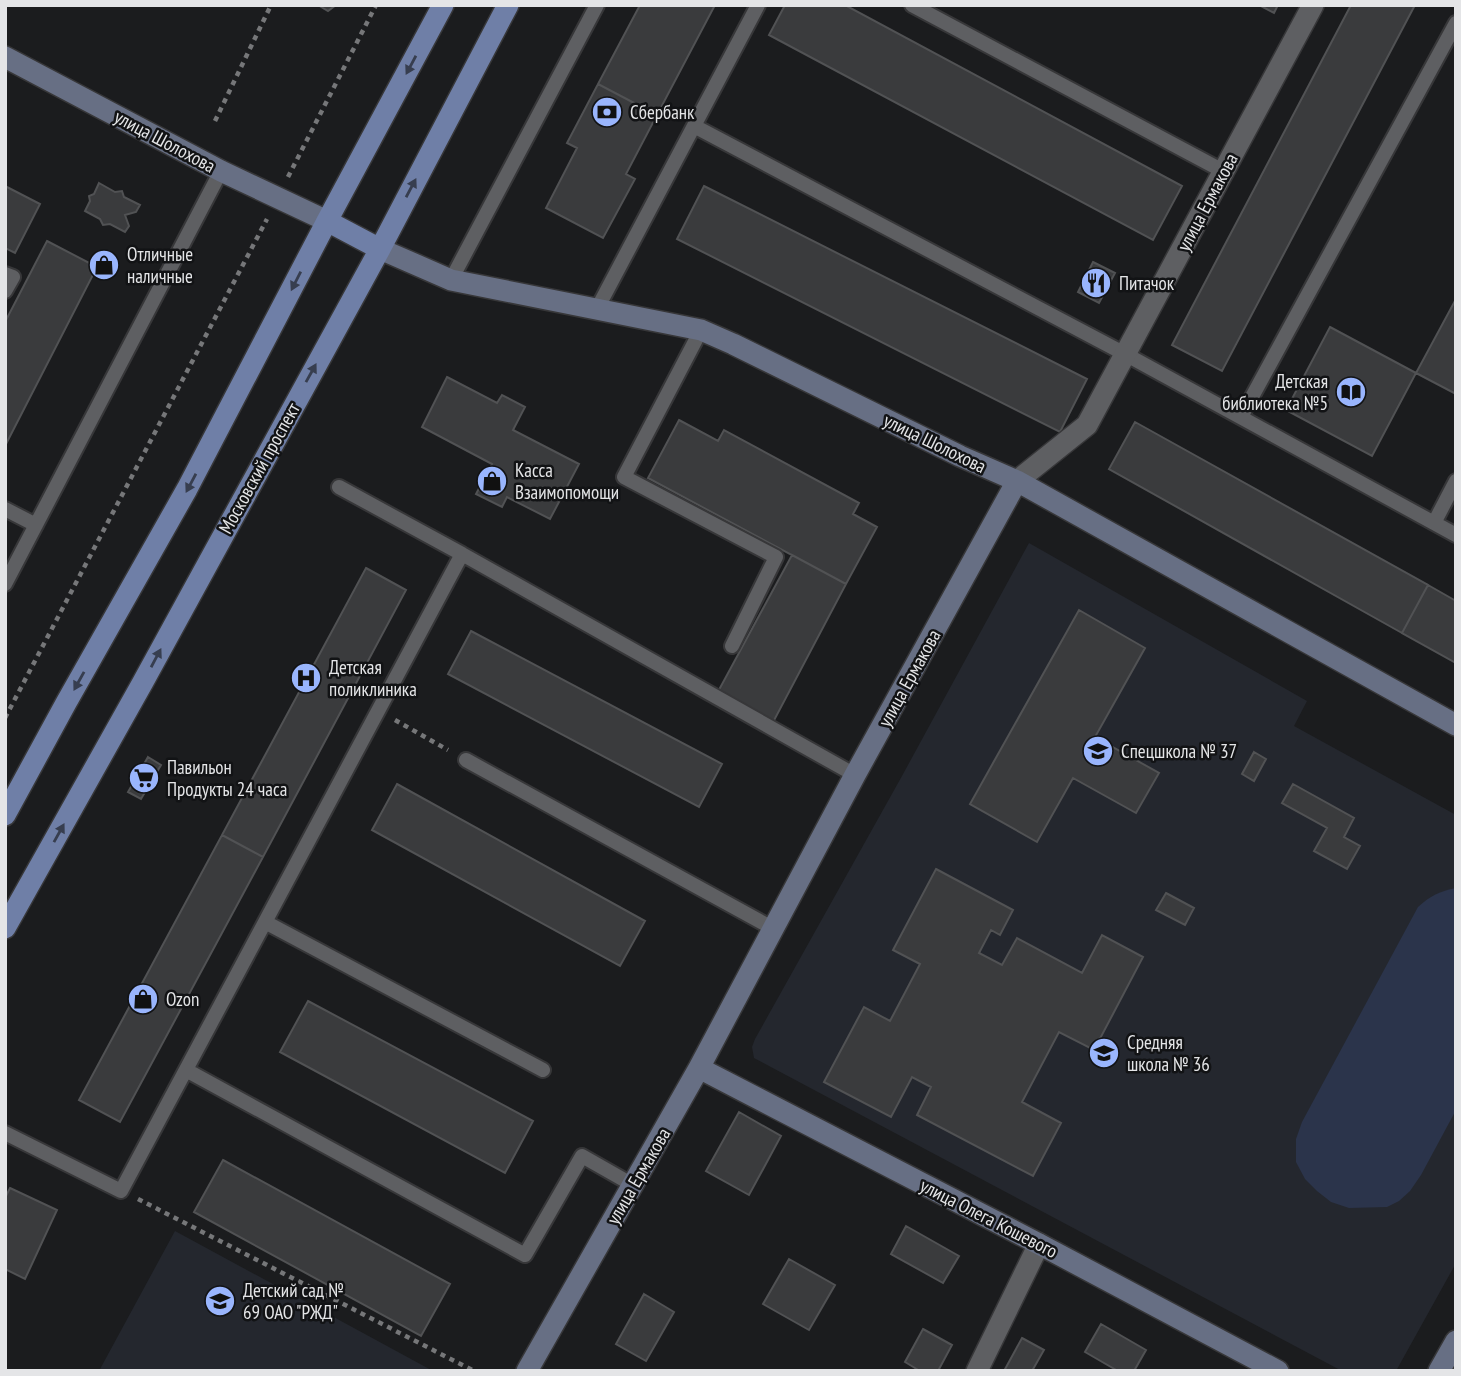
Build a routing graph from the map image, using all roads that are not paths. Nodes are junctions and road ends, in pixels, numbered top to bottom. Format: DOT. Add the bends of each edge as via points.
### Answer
graph roads {
  1 [pos="443,5"];
  2 [pos="508,5"];
  3 [pos="597,5"];
  4 [pos="758,5"];
  5 [pos="912,5"];
  6 [pos="1313,5"];
  7 [pos="1456,23"];
  8 [pos="5,57"];
  9 [pos="694,126"];
  10 [pos="221,171"];
  11 [pos="1223,172"];
  12 [pos="327,221"];
  13 [pos="380,248"];
  14 [pos="5,274"];
  15 [pos="452,280"];
  16 [pos="5,291"];
  17 [pos="597,309"];
  18 [pos="701,330"];
  19 [pos="1125,354"];
  20 [pos="1241,417"];
  21 [pos="1017,481"];
  22 [pos="1456,481"];
  23 [pos="339,487"];
  24 [pos="5,509"];
  25 [pos="1434,523"];
  26 [pos="36,526"];
  27 [pos="1456,534"];
  28 [pos="463,554"];
  29 [pos="5,584"];
  30 [pos="732,646"];
  31 [pos="1456,725"];
  32 [pos="466,760"];
  33 [pos="855,775"];
  34 [pos="5,815"];
  35 [pos="265,922"];
  36 [pos="5,929"];
  37 [pos="774,929"];
  38 [pos="699,1068"];
  39 [pos="186,1070"];
  40 [pos="543,1070"];
  41 [pos="5,1133"];
  42 [pos="633,1185"];
  43 [pos="1039,1244"];
  44 [pos="1456,1341"];
  45 [pos="527,1371"];
  46 [pos="978,1371"];
  47 [pos="1278,1371"];
  48 [pos="1439,1371"];
  1 -- 12 [label="main road, one-way"];
  13 -- 2 [label="main road, Московский проспект, one-way"];
  3 -- 15 [label="lane"];
  4 -- 9 [label="lane"];
  5 -- 11 [label="lane"];
  6 -- 11 [label="street, улица Ермакова"];
  7 -- 20 [label="lane"];
  8 -- 10 [label="street, улица Шолохова"];
  9 -- 17 [label="lane"];
  9 -- 19 [label="lane"];
  10 -- 12 [label="street, улица Шолохова"];
  10 -- 26 [label="lane"];
  11 -- 19 [label="street, улица Ермакова"];
  12 -- 13 [label="main road"];
  12 -- 34 [label="main road, one-way" via="187,489"];
  13 -- 15 [label="street, улица Шолохова"];
  36 -- 13 [label="main road, Московский проспект, one-way"];
  14 -- 16 [label="lane" via="13,277"];
  15 -- 17 [label="street, улица Шолохова"];
  17 -- 18 [label="street, улица Шолохова"];
  18 -- 21 [label="street, улица Шолохова"];
  18 -- 30 [label="lane" via="624,477 776,557"];
  19 -- 20 [label="lane"];
  19 -- 21 [label="street, улица Ермакова" via="1087,425"];
  20 -- 25 [label="lane"];
  21 -- 31 [label="street, улица Шолохова"];
  21 -- 33 [label="street, улица Ермакова"];
  22 -- 25 [label="lane"];
  23 -- 28 [label="lane"];
  24 -- 26 [label="lane"];
  25 -- 27 [label="lane"];
  26 -- 29 [label="lane"];
  28 -- 33 [label="lane"];
  28 -- 35 [label="lane"];
  32 -- 37 [label="lane"];
  33 -- 37 [label="street, улица Ермакова"];
  35 -- 39 [label="lane"];
  35 -- 40 [label="lane"];
  37 -- 38 [label="street, улица Ермакова"];
  38 -- 42 [label="street, улица Ермакова"];
  38 -- 43 [label="street, улица Олега Кошевого"];
  39 -- 41 [label="lane" via="121,1191"];
  39 -- 42 [label="lane" via="525,1255 582,1156"];
  42 -- 45 [label="street, улица Ермакова"];
  43 -- 46 [label="street"];
  43 -- 47 [label="street, улица Олега Кошевого"];
  44 -- 48 [label="street"];
}
